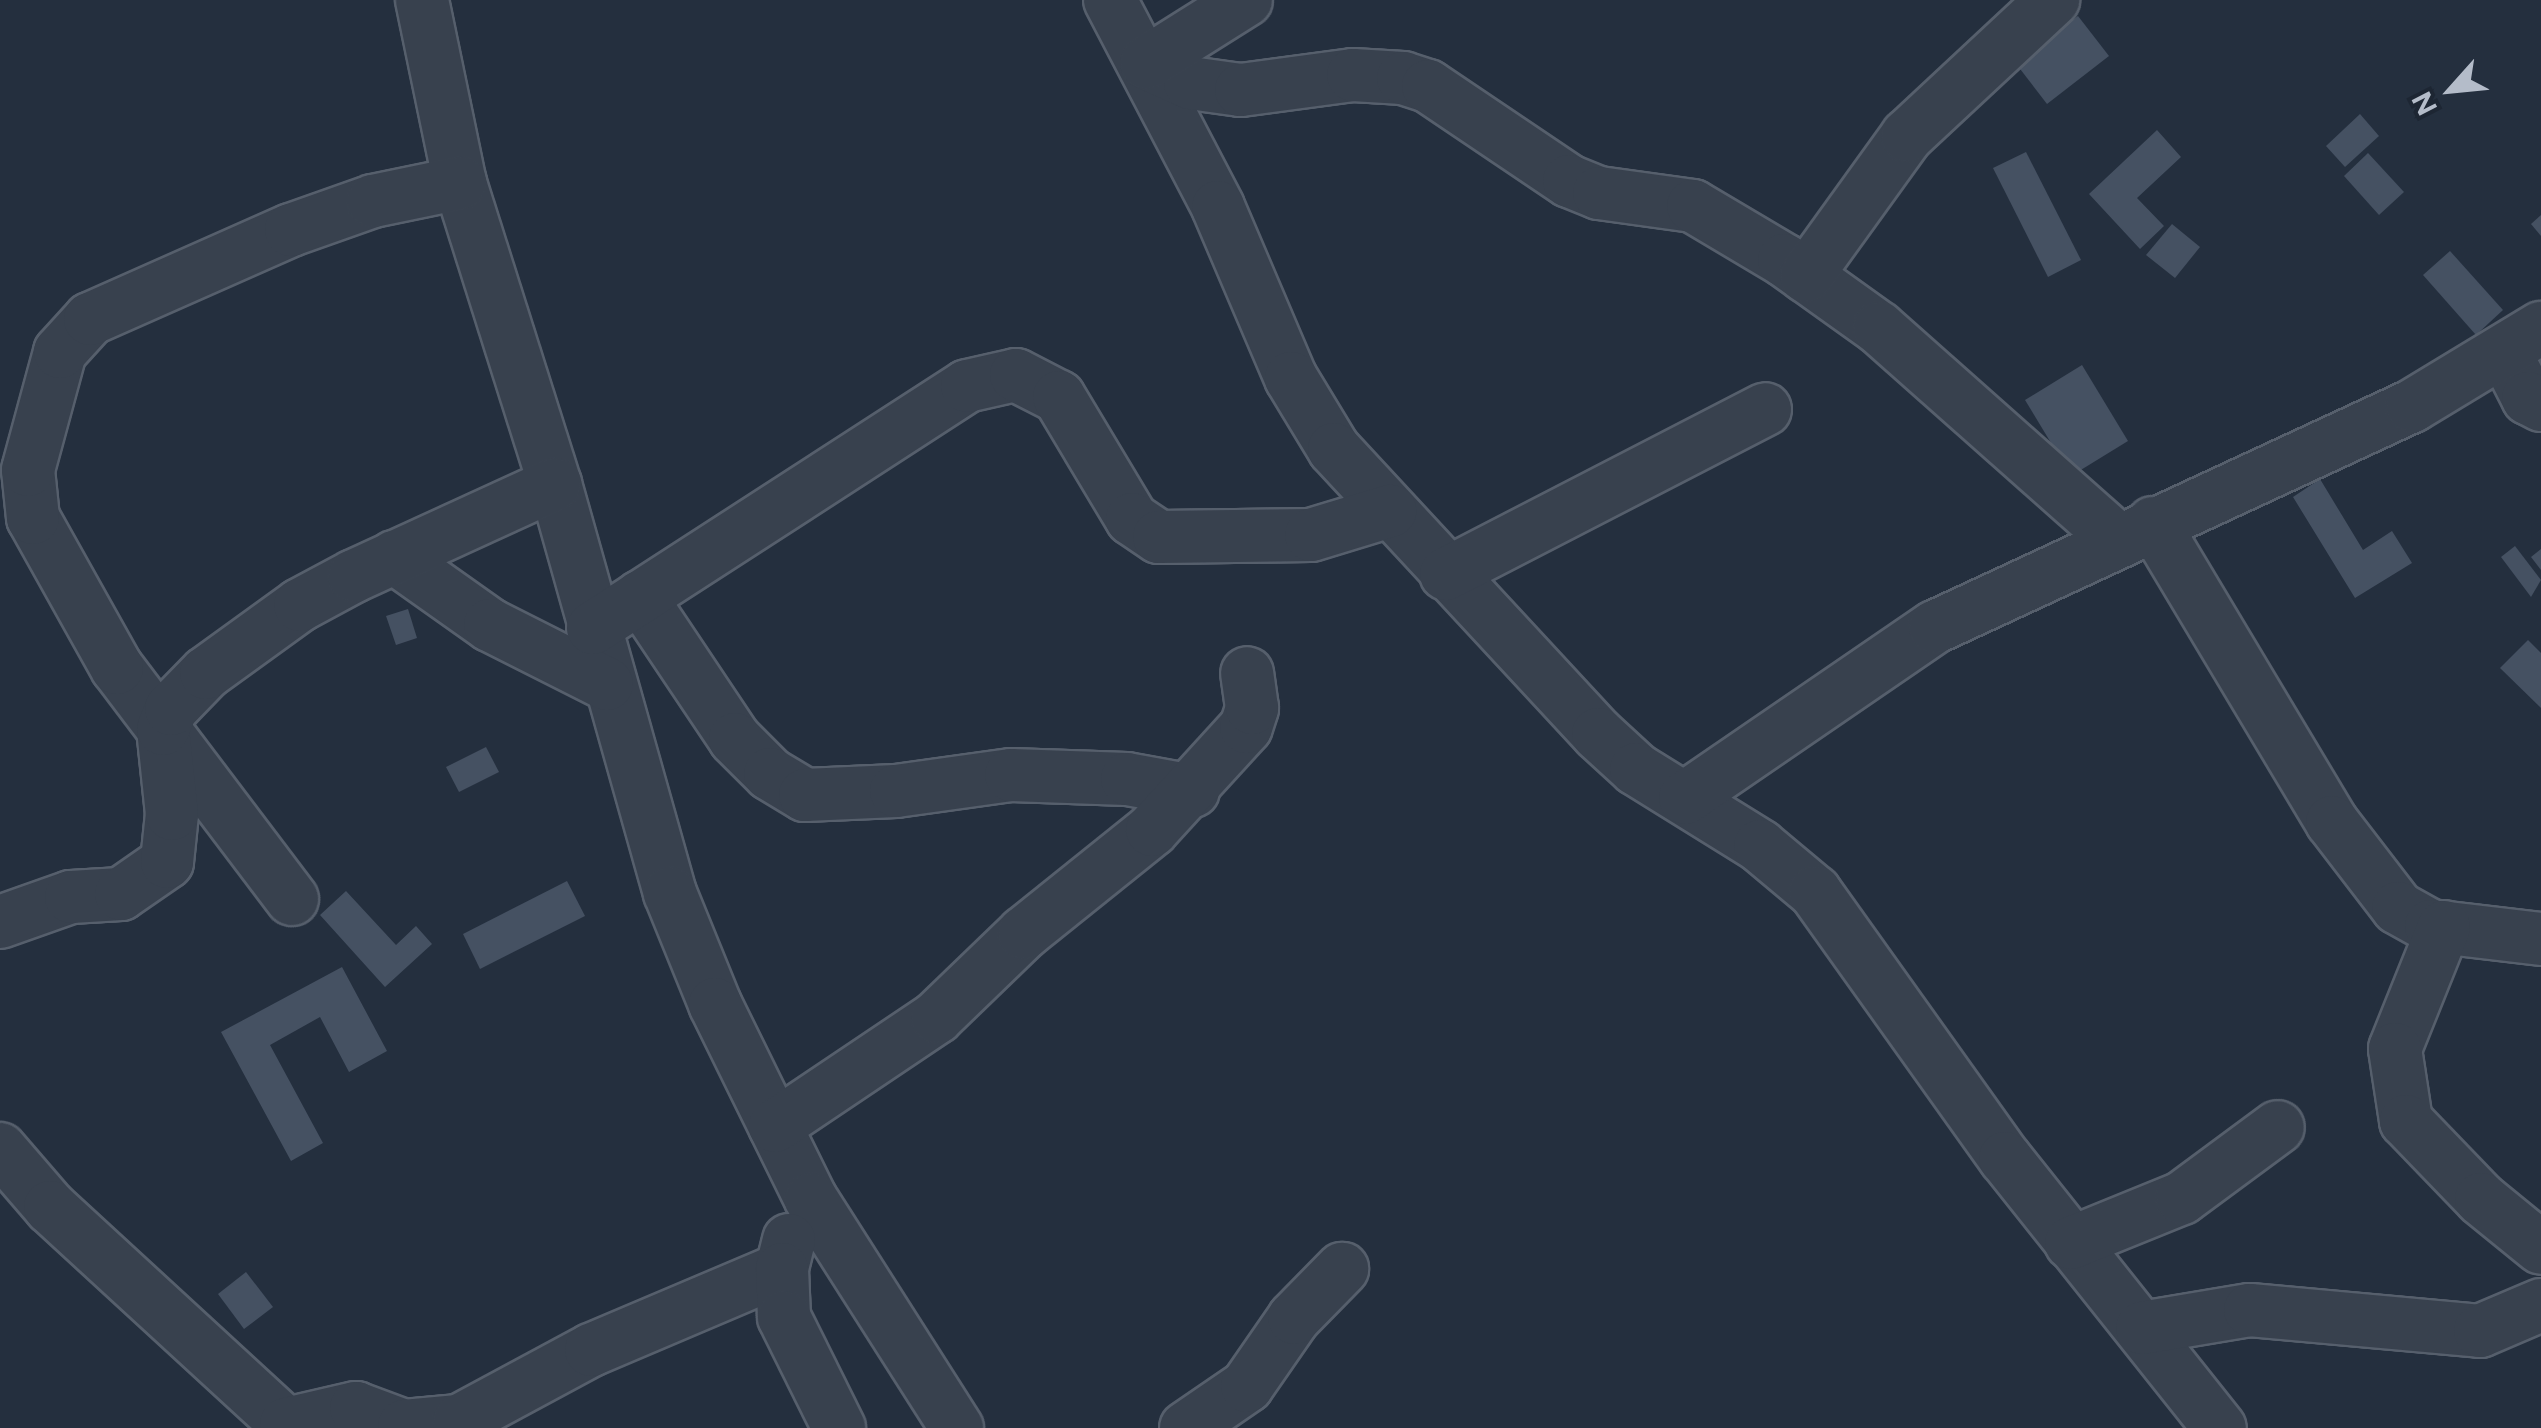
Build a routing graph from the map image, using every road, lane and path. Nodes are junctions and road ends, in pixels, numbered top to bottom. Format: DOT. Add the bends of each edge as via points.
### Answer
graph roads {
  1 [pos="422,0"];
  2 [pos="1110,0"];
  3 [pos="1246,0"];
  4 [pos="2053,0"];
  5 [pos="1146,63"];
  6 [pos="460,183"];
  7 [pos="1806,276"];
  8 [pos="2523,341"];
  9 [pos="2541,405"];
  10 [pos="1764,409"];
  11 [pos="556,484"];
  12 [pos="1390,511"];
  13 [pos="2135,531"];
  14 [pos="394,556"];
  15 [pos="1446,574"];
  16 [pos="640,597"];
  17 [pos="592,628"];
  18 [pos="1247,674"];
  19 [pos="607,684"];
  20 [pos="163,730"];
  21 [pos="1193,791"];
  22 [pos="1685,798"];
  23 [pos="292,899"];
  24 [pos="0,922"];
  25 [pos="2444,928"];
  26 [pos="2541,939"];
  27 [pos="775,1126"];
  28 [pos="2278,1126"];
  29 [pos="0,1149"];
  30 [pos="811,1199"];
  31 [pos="2071,1243"];
  32 [pos="2541,1248"];
  33 [pos="782,1269"];
  34 [pos="1342,1269"];
  35 [pos="2541,1305"];
  36 [pos="2142,1328"];
  37 [pos="840,1428"];
  38 [pos="957,1428"];
  39 [pos="1186,1428"];
  40 [pos="2220,1428"];
  1 -- 6 [label="street"];
  2 -- 5 [label="street"];
  3 -- 5 [label="street"];
  4 -- 7 [label="street" via="1907,136"];
  5 -- 7 [label="street" via="1190,83 1241,90 1353,75 1428,86 1569,181 1599,193 1693,206"];
  5 -- 12 [label="street" via="1218,206 1291,378 1334,449"];
  6 -- 11 [label="street"];
  6 -- 20 [label="street" via="372,201 292,230 90,319 65,342 28,470 28,504 117,668"];
  7 -- 13 [label="street"];
  8 -- 9 [label="street" via="2528,398"];
  8 -- 13 [label="street" via="2412,406"];
  10 -- 15 [label="street"];
  11 -- 14 [label="street"];
  11 -- 17 [label="street"];
  12 -- 15 [label="street"];
  12 -- 16 [label="street" via="1311,535 1159,538 1132,520 1060,397 1016,375 967,386"];
  13 -- 22 [label="street" via="1935,628"];
  13 -- 25 [label="street" via="2367,871 2404,914"];
  14 -- 19 [label="street" via="490,626"];
  14 -- 20 [label="street" via="248,641 182,696"];
  15 -- 22 [label="street" via="1598,734 1636,769"];
  16 -- 17 [label="street"];
  16 -- 21 [label="street" via="735,739 770,774 805,794 896,791 1011,775 1127,779"];
  17 -- 19 [label="street"];
  18 -- 21 [label="street" via="1252,708 1246,727"];
  19 -- 27 [label="street" via="670,893"];
  20 -- 23 [label="street"];
  20 -- 24 [label="street" via="172,832 167,862 122,894 71,897"];
  21 -- 27 [label="street" via="1024,933 937,1018"];
  22 -- 31 [label="street" via="1760,846 1815,892"];
  25 -- 26 [label="street"];
  25 -- 32 [label="street" via="2395,1049 2406,1121 2481,1199"];
  27 -- 30 [label="street"];
  28 -- 31 [label="street" via="2182,1198"];
  29 -- 33 [label="street" via="64,1220 286,1424 356,1408 404,1426 459,1421 591,1350"];
  30 -- 33 [label="street" via="790,1232"];
  30 -- 38 [label="street"];
  31 -- 36 [label="street"];
  33 -- 37 [label="street" via="784,1317"];
  34 -- 39 [label="street" via="1294,1318 1247,1386"];
  35 -- 36 [label="street" via="2480,1331 2250,1310"];
  36 -- 40 [label="street"];
}
